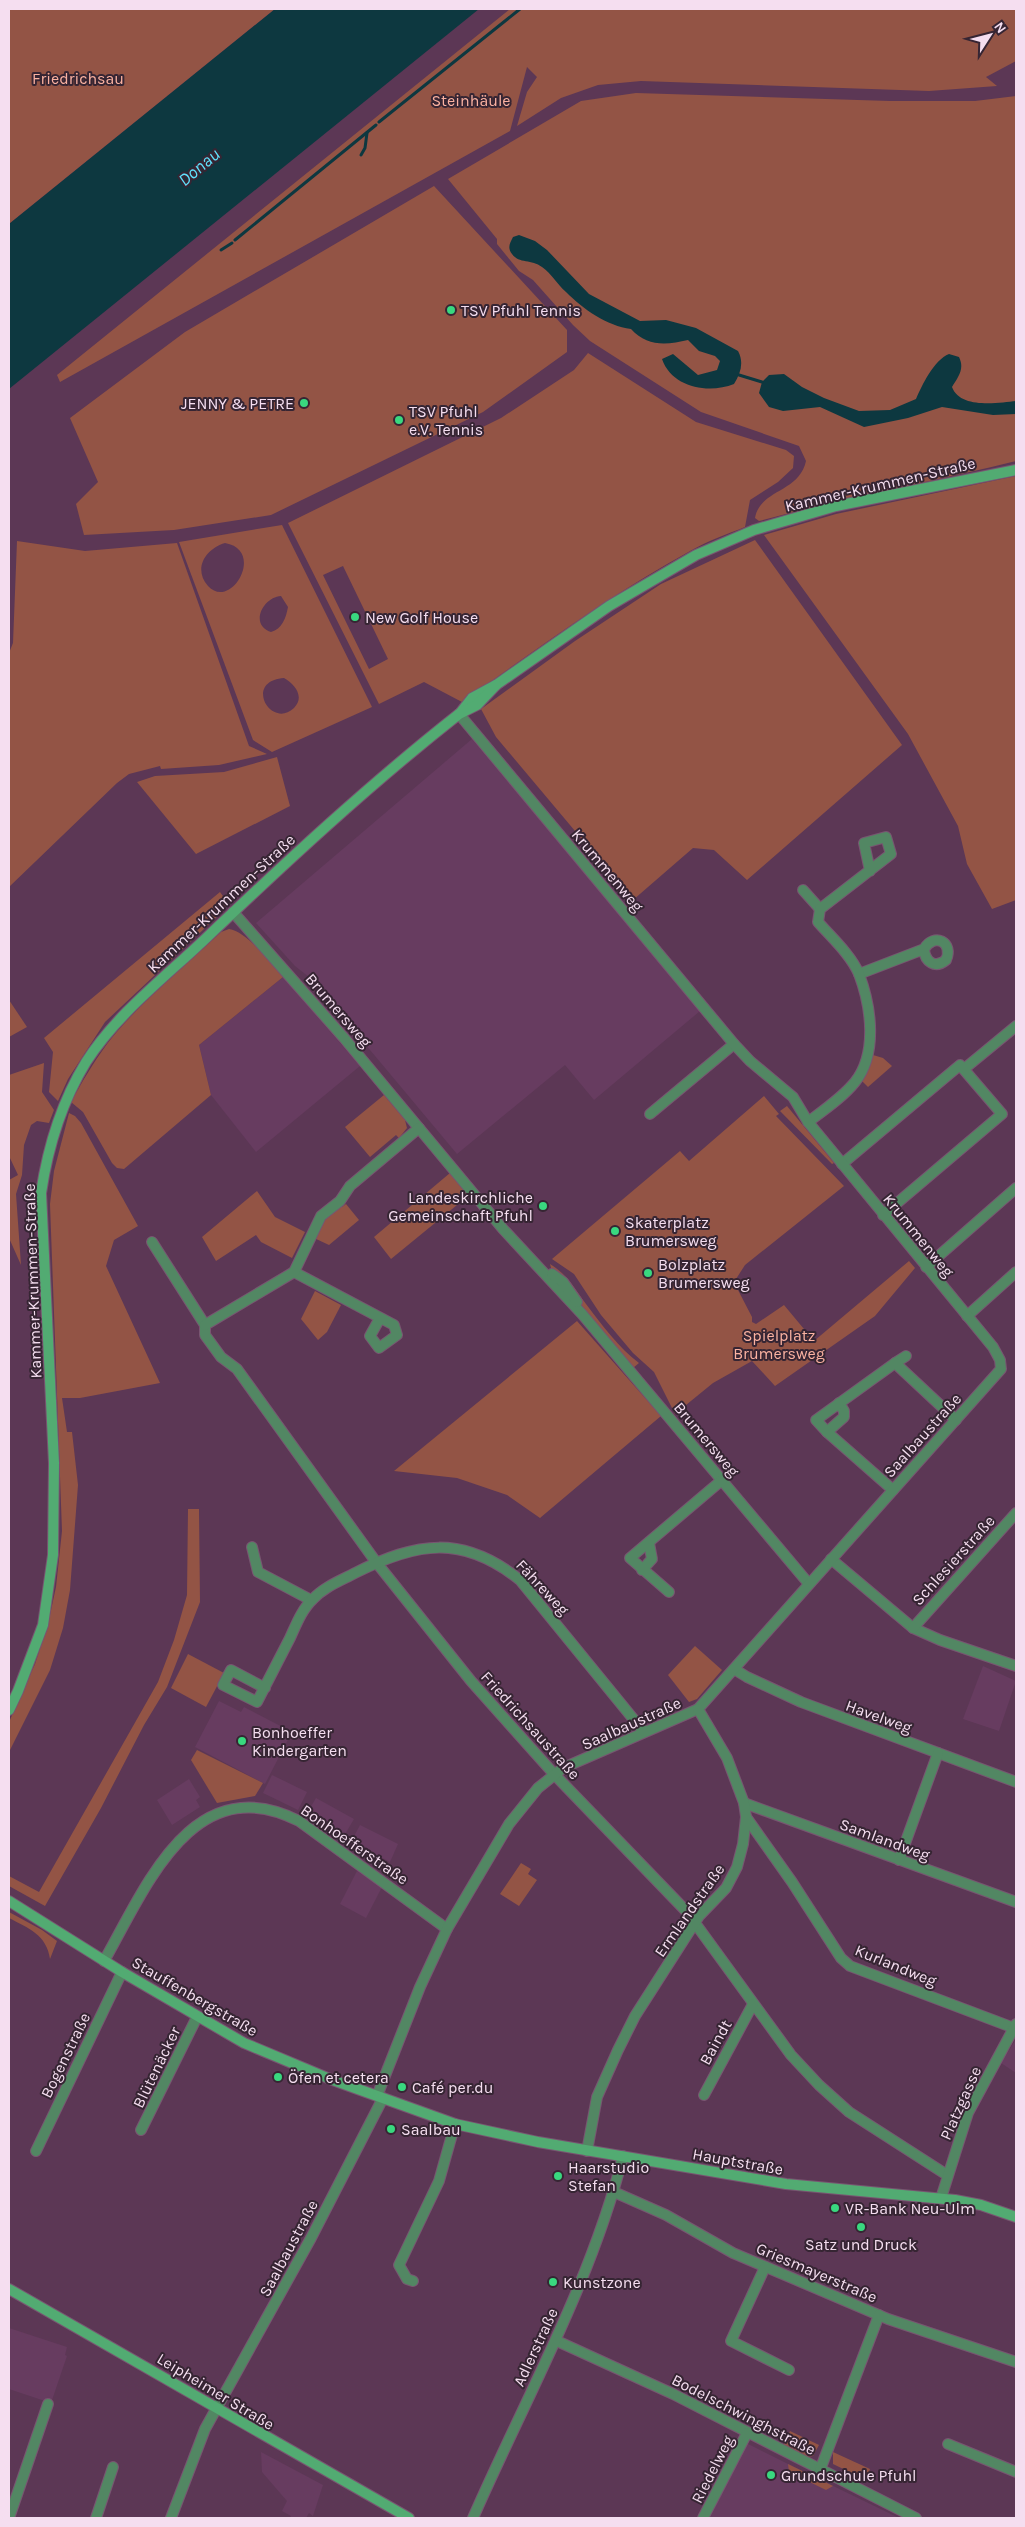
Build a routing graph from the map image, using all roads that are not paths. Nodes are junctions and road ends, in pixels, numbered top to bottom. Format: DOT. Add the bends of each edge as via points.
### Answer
graph roads {
  1 [pos="1016,470"];
  2 [pos="459,714"];
  3 [pos="870,871"];
  4 [pos="802,890"];
  5 [pos="820,909"];
  6 [pos="233,912"];
  7 [pos="924,949"];
  8 [pos="859,974"];
  9 [pos="1016,1026"];
  10 [pos="734,1044"];
  11 [pos="964,1070"];
  12 [pos="650,1114"];
  13 [pos="808,1122"];
  14 [pos="419,1128"];
  15 [pos="842,1164"];
  16 [pos="1016,1188"];
  17 [pos="884,1215"];
  18 [pos="152,1242"];
  19 [pos="926,1267"];
  20 [pos="294,1272"];
  21 [pos="1016,1272"];
  22 [pos="967,1316"];
  23 [pos="380,1318"];
  24 [pos="204,1325"];
  25 [pos="906,1356"];
  26 [pos="895,1362"];
  27 [pos="1001,1369"];
  28 [pos="839,1403"];
  29 [pos="956,1420"];
  30 [pos="827,1432"];
  31 [pos="722,1480"];
  32 [pos="893,1490"];
  33 [pos="1016,1512"];
  34 [pos="649,1543"];
  35 [pos="252,1547"];
  36 [pos="831,1559"];
  37 [pos="376,1562"];
  38 [pos="642,1570"];
  39 [pos="809,1584"];
  40 [pos="668,1592"];
  41 [pos="311,1600"];
  42 [pos="913,1628"];
  43 [pos="1016,1666"];
  44 [pos="734,1669"];
  45 [pos="265,1688"];
  46 [pos="698,1709"];
  47 [pos="9,1710"];
  48 [pos="644,1732"];
  49 [pos="938,1753"];
  50 [pos="554,1774"];
  51 [pos="1016,1782"];
  52 [pos="744,1803"];
  53 [pos="746,1817"];
  54 [pos="900,1860"];
  55 [pos="9,1901"];
  56 [pos="1016,1902"];
  57 [pos="696,1922"];
  58 [pos="447,1929"];
  59 [pos="104,1961"];
  60 [pos="122,1972"];
  61 [pos="753,2004"];
  62 [pos="197,2017"];
  63 [pos="1015,2026"];
  64 [pos="704,2095"];
  65 [pos="380,2097"];
  66 [pos="455,2124"];
  67 [pos="141,2130"];
  68 [pos="36,2151"];
  69 [pos="588,2151"];
  70 [pos="623,2156"];
  71 [pos="947,2175"];
  72 [pos="614,2192"];
  73 [pos="941,2198"];
  74 [pos="1016,2217"];
  75 [pos="765,2267"];
  76 [pos="413,2282"];
  77 [pos="9,2289"];
  78 [pos="879,2315"];
  79 [pos="557,2341"];
  80 [pos="1016,2362"];
  81 [pos="789,2370"];
  82 [pos="48,2404"];
  83 [pos="216,2409"];
  84 [pos="747,2433"];
  85 [pos="948,2444"];
  86 [pos="113,2467"];
  87 [pos="820,2470"];
  88 [pos="1016,2472"];
  89 [pos="9,2518"];
  90 [pos="96,2518"];
  91 [pos="171,2518"];
  92 [pos="409,2518"];
  93 [pos="473,2518"];
  94 [pos="703,2518"];
  95 [pos="916,2518"];
  1 -- 2 [label="street, Kammer-Krummen-Straße" via="836,506 754,530 696,555 609,606 496,685 472,698"];
  2 -- 6 [label="street, Kammer-Krummen-Straße" via="342,810"];
  2 -- 10 [label="street, Krummenweg"];
  3 -- 5 [label="street"];
  4 -- 5 [label="street"];
  5 -- 8 [label="street" via="818,922"];
  6 -- 14 [label="street, Brumersweg"];
  6 -- 47 [label="street, Kammer-Krummen-Straße" via="144,996 103,1040 78,1076 55,1126 41,1193 54,1463 54,1554 43,1625"];
  7 -- 8 [label="street"];
  8 -- 13 [label="street" via="870,1053 855,1083"];
  9 -- 11 [label="street"];
  10 -- 12 [label="street"];
  10 -- 13 [label="street, Krummenweg" via="767,1075 787,1103"];
  11 -- 15 [label="street" via="960,1065"];
  11 -- 17 [label="street" via="1002,1114"];
  13 -- 15 [label="street, Krummenweg"];
  14 -- 20 [label="street" via="350,1186 340,1201 321,1216"];
  14 -- 31 [label="street, Brumersweg" via="502,1229 538,1266 563,1282 582,1314"];
  15 -- 17 [label="street, Krummenweg"];
  16 -- 19 [label="street"];
  17 -- 19 [label="street, Krummenweg"];
  18 -- 24 [label="street, Friedrichsaustraße"];
  19 -- 22 [label="street, Krummenweg"];
  20 -- 23 [label="street"];
  20 -- 24 [label="street"];
  21 -- 22 [label="street"];
  22 -- 27 [label="street, Krummenweg" via="993,1347"];
  24 -- 37 [label="street, Friedrichsaustraße" via="205,1335 221,1357 237,1369"];
  25 -- 26 [label="street"];
  26 -- 28 [label="street"];
  26 -- 29 [label="street"];
  27 -- 29 [label="street, Saalbaustraße"];
  28 -- 30 [label="street" via="844,1417"];
  28 -- 30 [label="street" via="816,1420"];
  29 -- 32 [label="street, Saalbaustraße"];
  30 -- 32 [label="street"];
  31 -- 34 [label="street"];
  31 -- 39 [label="street, Brumersweg"];
  32 -- 36 [label="street, Saalbaustraße"];
  33 -- 42 [label="street, Schlesierstraße"];
  34 -- 38 [label="street" via="652,1559"];
  34 -- 38 [label="street" via="630,1558"];
  35 -- 41 [label="street" via="258,1572"];
  36 -- 39 [label="street, Saalbaustraße"];
  36 -- 42 [label="street"];
  37 -- 41 [label="street, Fähreweg" via="322,1590"];
  37 -- 48 [label="street, Fähreweg" via="413,1549 454,1548 502,1565 539,1602"];
  37 -- 50 [label="street, Friedrichsaustraße" via="471,1681"];
  38 -- 40 [label="street"];
  39 -- 44 [label="street, Saalbaustraße"];
  41 -- 45 [label="street"];
  42 -- 43 [label="street"];
  44 -- 46 [label="street, Saalbaustraße"];
  44 -- 49 [label="street, Havelweg" via="801,1702"];
  46 -- 48 [label="street, Saalbaustraße"];
  46 -- 52 [label="street, Ermlandstraße" via="727,1758"];
  48 -- 50 [label="street, Saalbaustraße"];
  49 -- 51 [label="street, Havelweg"];
  49 -- 54 [label="street"];
  50 -- 57 [label="street, Friedrichsaustraße"];
  50 -- 58 [label="street, Saalbaustraße" via="538,1788 509,1824"];
  52 -- 53 [label="street, Ermlandstraße"];
  52 -- 54 [label="street, Samlandweg"];
  53 -- 57 [label="street, Ermlandstraße" via="732,1877"];
  53 -- 63 [label="street, Kurlandweg" via="841,1958 850,1966"];
  54 -- 56 [label="street, Samlandweg"];
  55 -- 59 [label="street, Stauffenbergstraße"];
  57 -- 61 [label="street, Friedrichsaustraße"];
  57 -- 69 [label="street, Ermlandstraße" via="635,2016 618,2050 598,2097"];
  58 -- 59 [label="street, Bonhoefferstraße" via="299,1822 278,1811 238,1809 216,1812 176,1842"];
  58 -- 65 [label="street, Saalbaustraße" via="420,1987"];
  59 -- 60 [label="street, Stauffenbergstraße"];
  60 -- 62 [label="street, Stauffenbergstraße"];
  60 -- 68 [label="street, Bogenstraße"];
  61 -- 64 [label="street, Baindt"];
  61 -- 71 [label="street, Friedrichsaustraße" via="782,2045 832,2097 866,2124"];
  62 -- 65 [label="street, Stauffenbergstraße" via="244,2044"];
  62 -- 67 [label="street, Blütenäcker"];
  63 -- 71 [label="street, Platzgasse" via="968,2113"];
  65 -- 66 [label="street, Hauptstraße"];
  65 -- 83 [label="street, Saalbaustraße" via="307,2245"];
  66 -- 69 [label="street, Hauptstraße"];
  66 -- 76 [label="street" via="438,2181 399,2265 407,2279"];
  69 -- 70 [label="street, Hauptstraße"];
  70 -- 72 [label="street, Adlerstraße"];
  70 -- 73 [label="street, Hauptstraße" via="786,2184"];
  71 -- 73 [label="street, Platzgasse"];
  72 -- 75 [label="street, Griesmayerstraße" via="666,2215"];
  72 -- 79 [label="street, Adlerstraße"];
  73 -- 74 [label="street, Hauptstraße" via="981,2205"];
  75 -- 78 [label="street, Griesmayerstraße"];
  75 -- 81 [label="street" via="731,2341"];
  77 -- 83 [label="street, Leipheimer Straße"];
  78 -- 80 [label="street, Griesmayerstraße"];
  78 -- 87 [label="street"];
  79 -- 84 [label="street, Bodelschwinghstraße" via="673,2394"];
  79 -- 93 [label="street, Adlerstraße"];
  82 -- 89 [label="street"];
  83 -- 91 [label="street, Saalbaustraße"];
  83 -- 92 [label="street, Leipheimer Straße"];
  84 -- 87 [label="street, Bodelschwinghstraße"];
  84 -- 94 [label="street, Riedelweg"];
  85 -- 88 [label="street"];
  86 -- 90 [label="street"];
  87 -- 95 [label="street, Bodelschwinghstraße"];
}
